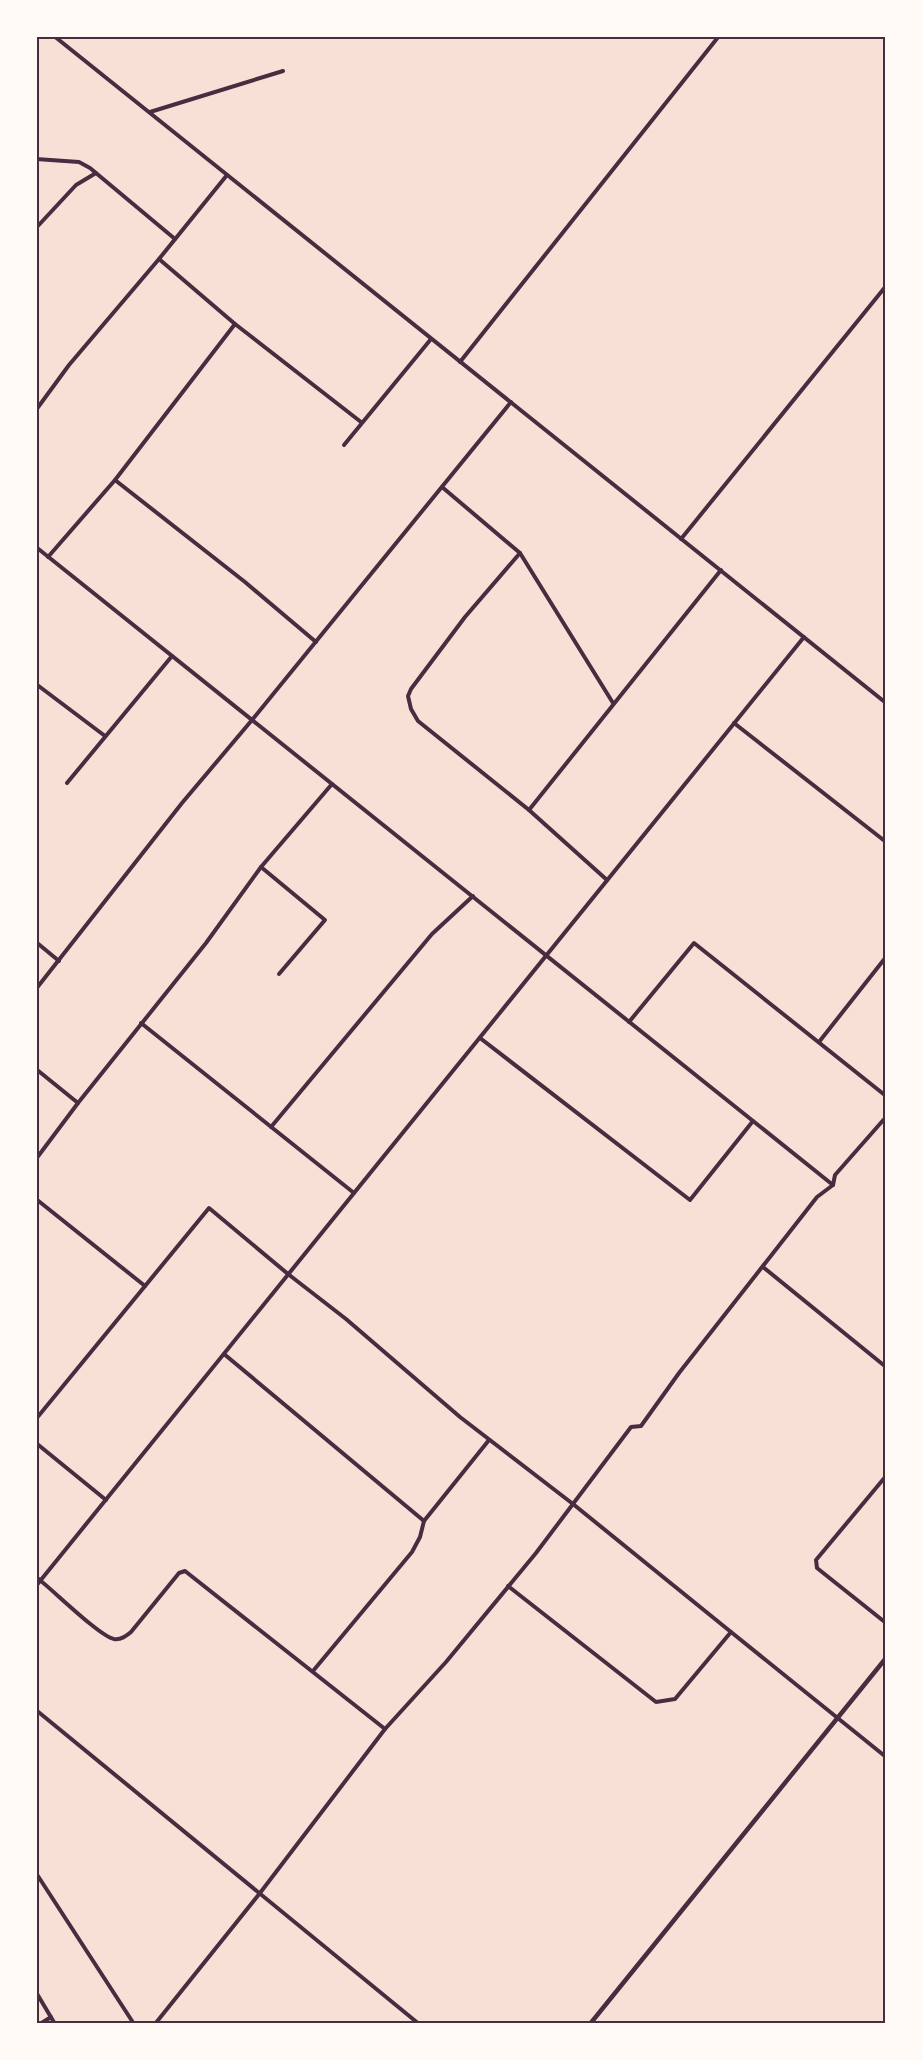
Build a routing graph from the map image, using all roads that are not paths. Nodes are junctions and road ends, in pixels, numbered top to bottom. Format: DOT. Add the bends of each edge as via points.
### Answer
graph roads {
  1 [pos="54,36"];
  2 [pos="719,36"];
  3 [pos="283,71"];
  4 [pos="149,112"];
  5 [pos="36,159"];
  6 [pos="96,173"];
  7 [pos="227,175"];
  8 [pos="36,228"];
  9 [pos="176,239"];
  10 [pos="159,259"];
  11 [pos="886,286"];
  12 [pos="235,324"];
  13 [pos="431,339"];
  14 [pos="460,362"];
  15 [pos="511,402"];
  16 [pos="36,410"];
  17 [pos="361,422"];
  18 [pos="344,445"];
  19 [pos="115,480"];
  20 [pos="442,487"];
  21 [pos="681,539"];
  22 [pos="36,547"];
  23 [pos="520,553"];
  24 [pos="48,556"];
  25 [pos="721,570"];
  26 [pos="804,637"];
  27 [pos="315,642"];
  28 [pos="172,656"];
  29 [pos="36,684"];
  30 [pos="613,703"];
  31 [pos="886,703"];
  32 [pos="252,720"];
  33 [pos="734,723"];
  34 [pos="105,736"];
  35 [pos="67,783"];
  36 [pos="332,784"];
  37 [pos="529,810"];
  38 [pos="886,842"];
  39 [pos="261,867"];
  40 [pos="607,880"];
  41 [pos="473,896"];
  42 [pos="36,942"];
  43 [pos="546,955"];
  44 [pos="886,957"];
  45 [pos="59,961"];
  46 [pos="279,974"];
  47 [pos="36,989"];
  48 [pos="629,1022"];
  49 [pos="141,1023"];
  50 [pos="480,1038"];
  51 [pos="819,1042"];
  52 [pos="36,1069"];
  53 [pos="886,1096"];
  54 [pos="78,1103"];
  55 [pos="886,1117"];
  56 [pos="753,1121"];
  57 [pos="271,1127"];
  58 [pos="36,1159"];
  59 [pos="833,1185"];
  60 [pos="354,1193"];
  61 [pos="36,1199"];
  62 [pos="763,1267"];
  63 [pos="288,1274"];
  64 [pos="145,1286"];
  65 [pos="224,1354"];
  66 [pos="886,1367"];
  67 [pos="36,1419"];
  68 [pos="489,1440"];
  69 [pos="36,1443"];
  70 [pos="886,1476"];
  71 [pos="106,1500"];
  72 [pos="573,1504"];
  73 [pos="424,1521"];
  74 [pos="36,1577"];
  75 [pos="41,1580"];
  76 [pos="36,1586"];
  77 [pos="508,1586"];
  78 [pos="886,1623"];
  79 [pos="731,1632"];
  80 [pos="886,1658"];
  81 [pos="313,1671"];
  82 [pos="36,1710"];
  83 [pos="838,1718"];
  84 [pos="385,1729"];
  85 [pos="886,1757"];
  86 [pos="36,1873"];
  87 [pos="260,1893"];
  88 [pos="36,1992"];
  89 [pos="51,2017"];
  90 [pos="40,2024"];
  91 [pos="55,2024"];
  92 [pos="134,2024"];
  93 [pos="155,2024"];
  94 [pos="419,2024"];
  95 [pos="590,2024"];
  1 -- 4 [label="street"];
  2 -- 14 [label="street"];
  3 -- 4 [label="street"];
  4 -- 7 [label="street"];
  5 -- 6 [label="street" via="79,162"];
  6 -- 8 [label="street" via="76,184"];
  6 -- 9 [label="street"];
  7 -- 9 [label="street"];
  7 -- 13 [label="street"];
  9 -- 10 [label="street"];
  10 -- 12 [label="street"];
  10 -- 16 [label="street"];
  11 -- 21 [label="street"];
  12 -- 17 [label="street"];
  12 -- 19 [label="street"];
  13 -- 14 [label="street"];
  13 -- 17 [label="street"];
  14 -- 15 [label="street"];
  15 -- 20 [label="street"];
  15 -- 21 [label="street"];
  17 -- 18 [label="street"];
  19 -- 24 [label="street"];
  19 -- 27 [label="street"];
  20 -- 23 [label="street"];
  20 -- 27 [label="street"];
  21 -- 25 [label="street"];
  22 -- 24 [label="street"];
  23 -- 30 [label="street"];
  23 -- 37 [label="street" via="465,617 408,696 418,721"];
  24 -- 28 [label="street"];
  25 -- 26 [label="street"];
  25 -- 30 [label="street"];
  26 -- 31 [label="street"];
  26 -- 33 [label="street"];
  27 -- 32 [label="street"];
  28 -- 32 [label="street"];
  28 -- 34 [label="street"];
  29 -- 34 [label="street"];
  30 -- 37 [label="street"];
  32 -- 36 [label="street"];
  32 -- 45 [label="street"];
  33 -- 38 [label="street"];
  33 -- 40 [label="street"];
  34 -- 35 [label="street"];
  36 -- 39 [label="street"];
  36 -- 41 [label="street"];
  37 -- 40 [label="street"];
  39 -- 46 [label="street" via="325,920"];
  39 -- 49 [label="street"];
  40 -- 43 [label="street"];
  41 -- 43 [label="street"];
  41 -- 57 [label="street" via="432,934"];
  42 -- 45 [label="street"];
  43 -- 48 [label="street"];
  43 -- 50 [label="street"];
  44 -- 51 [label="street"];
  45 -- 47 [label="street"];
  48 -- 51 [label="street" via="694,943"];
  48 -- 56 [label="street"];
  49 -- 54 [label="street"];
  49 -- 57 [label="street"];
  50 -- 56 [label="street" via="690,1200"];
  50 -- 60 [label="street"];
  51 -- 53 [label="street"];
  52 -- 54 [label="street"];
  54 -- 58 [label="street"];
  55 -- 59 [label="street" via="835,1175"];
  56 -- 59 [label="street"];
  57 -- 60 [label="street"];
  59 -- 62 [label="street" via="817,1197"];
  60 -- 63 [label="street"];
  61 -- 64 [label="street"];
  62 -- 66 [label="street"];
  62 -- 72 [label="street" via="641,1426 632,1427"];
  63 -- 64 [label="street" via="209,1208"];
  63 -- 65 [label="street"];
  63 -- 68 [label="street"];
  64 -- 67 [label="street"];
  65 -- 71 [label="street"];
  65 -- 73 [label="street"];
  68 -- 72 [label="street"];
  68 -- 73 [label="street"];
  69 -- 71 [label="street"];
  70 -- 78 [label="street" via="815,1564"];
  71 -- 75 [label="street"];
  72 -- 77 [label="street"];
  72 -- 79 [label="street"];
  73 -- 81 [label="street" via="412,1552"];
  74 -- 75 [label="street"];
  75 -- 76 [label="street"];
  75 -- 81 [label="street" via="115,1640 131,1632 179,1573 185,1571"];
  77 -- 79 [label="street" via="656,1702 675,1699"];
  77 -- 84 [label="street"];
  79 -- 83 [label="street"];
  80 -- 83 [label="street"];
  81 -- 84 [label="street"];
  82 -- 87 [label="street"];
  83 -- 85 [label="street"];
  83 -- 95 [label="street"];
  84 -- 87 [label="street"];
  86 -- 92 [label="street"];
  87 -- 93 [label="street"];
  87 -- 94 [label="street"];
  88 -- 89 [label="street"];
  89 -- 90 [label="street"];
  89 -- 91 [label="street"];
}
